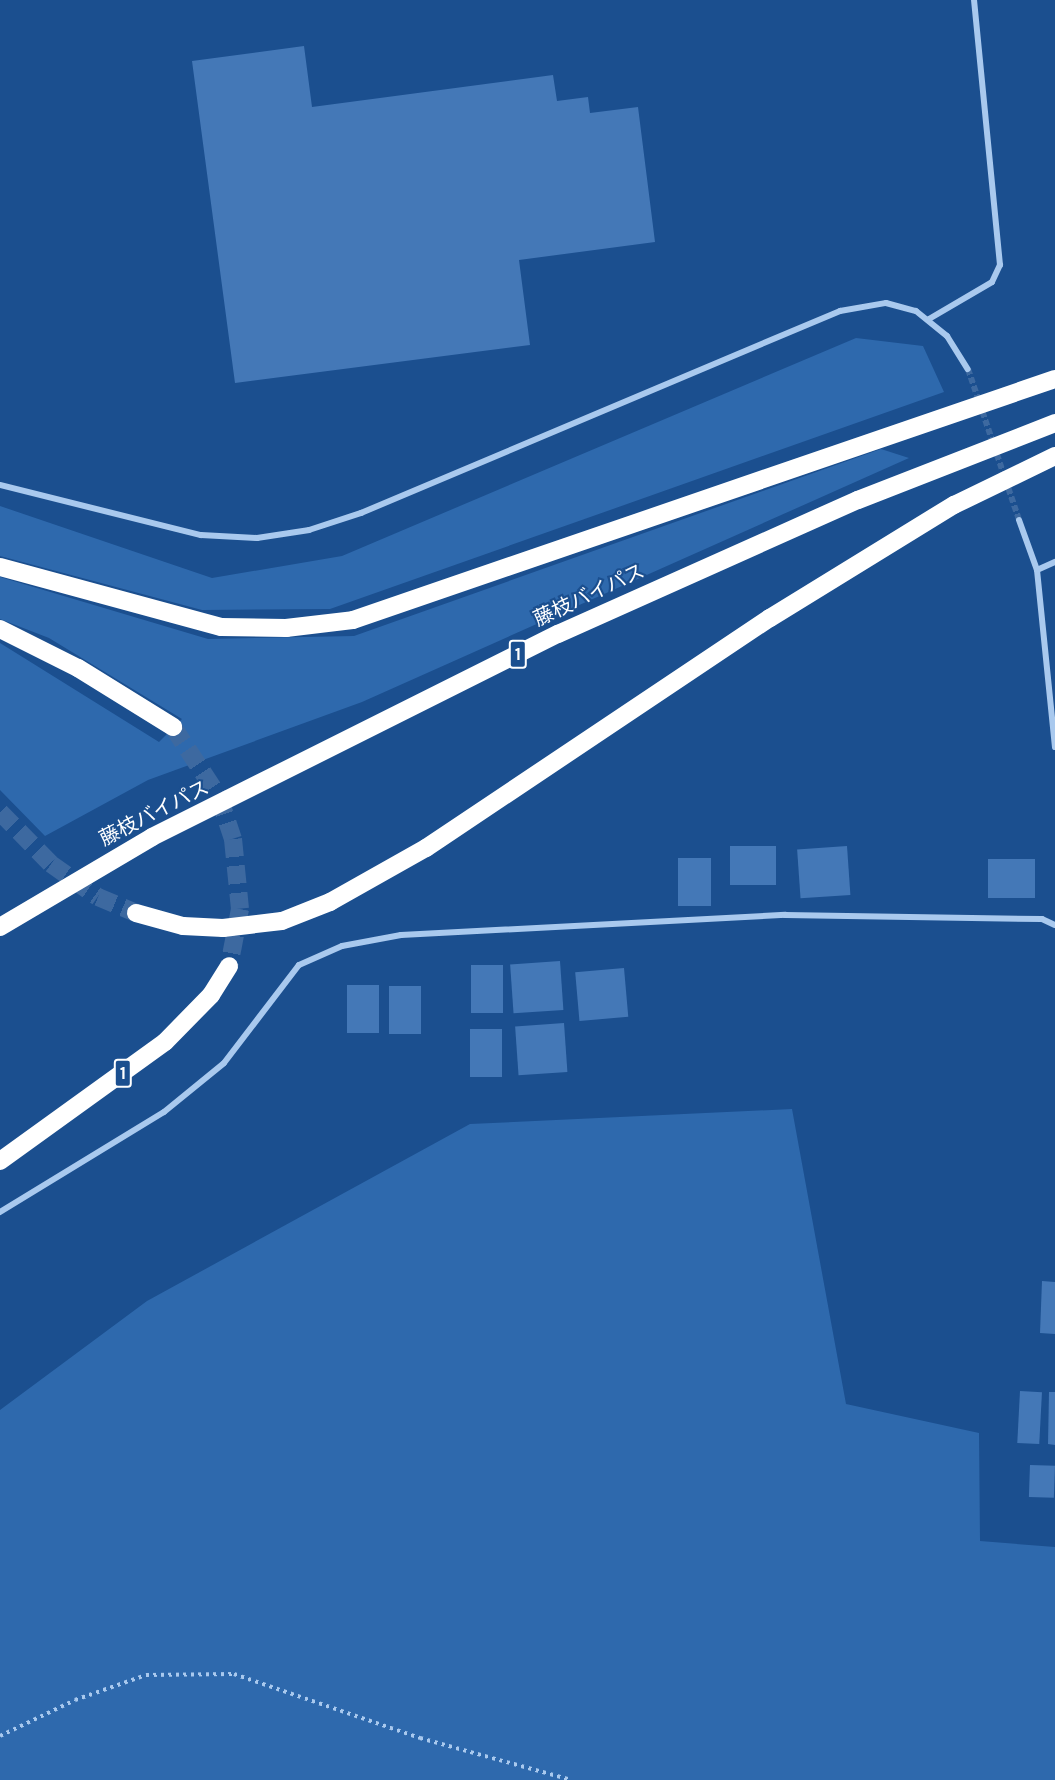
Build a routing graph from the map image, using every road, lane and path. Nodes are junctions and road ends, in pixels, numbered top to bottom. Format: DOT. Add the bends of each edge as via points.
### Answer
graph roads {
  1 [pos="974,0"];
  2 [pos="929,319"];
  3 [pos="968,369"];
  4 [pos="1055,379"];
  5 [pos="1055,423"];
  6 [pos="1055,456"];
  7 [pos="0,485"];
  8 [pos="1019,520"];
  9 [pos="1055,562"];
  10 [pos="0,567"];
  11 [pos="1037,570"];
  12 [pos="0,629"];
  13 [pos="173,727"];
  14 [pos="1055,747"];
  15 [pos="136,913"];
  16 [pos="1055,925"];
  17 [pos="0,927"];
  18 [pos="229,966"];
  19 [pos="0,1161"];
  20 [pos="0,1212"];
  21 [pos="0,1736"];
  22 [pos="571,1780"];
  1 -- 2 [label="street" via="1000,265 992,282"];
  2 -- 3 [label="street"];
  2 -- 7 [label="street" via="886,303 840,311 309,530 257,538 201,535"];
  4 -- 10 [label="highway" via="353,620 286,628 221,627"];
  5 -- 17 [label="highway, 藤枝バイパス / 1" via="858,500 558,634 152,837"];
  6 -- 15 [label="highway" via="954,505 770,618 426,848 330,902 282,921 223,928 183,926"];
  8 -- 11 [label="street"];
  9 -- 11 [label="street"];
  11 -- 14 [label="street"];
  12 -- 13 [label="highway" via="78,668"];
  16 -- 20 [label="street" via="1042,919 785,915 401,935 342,946 299,965 224,1063 164,1112"];
  18 -- 19 [label="highway, 1" via="211,995 165,1042"];
  21 -- 22 [label="path" via="75,1700 146,1675 234,1674 420,1738"];
}
